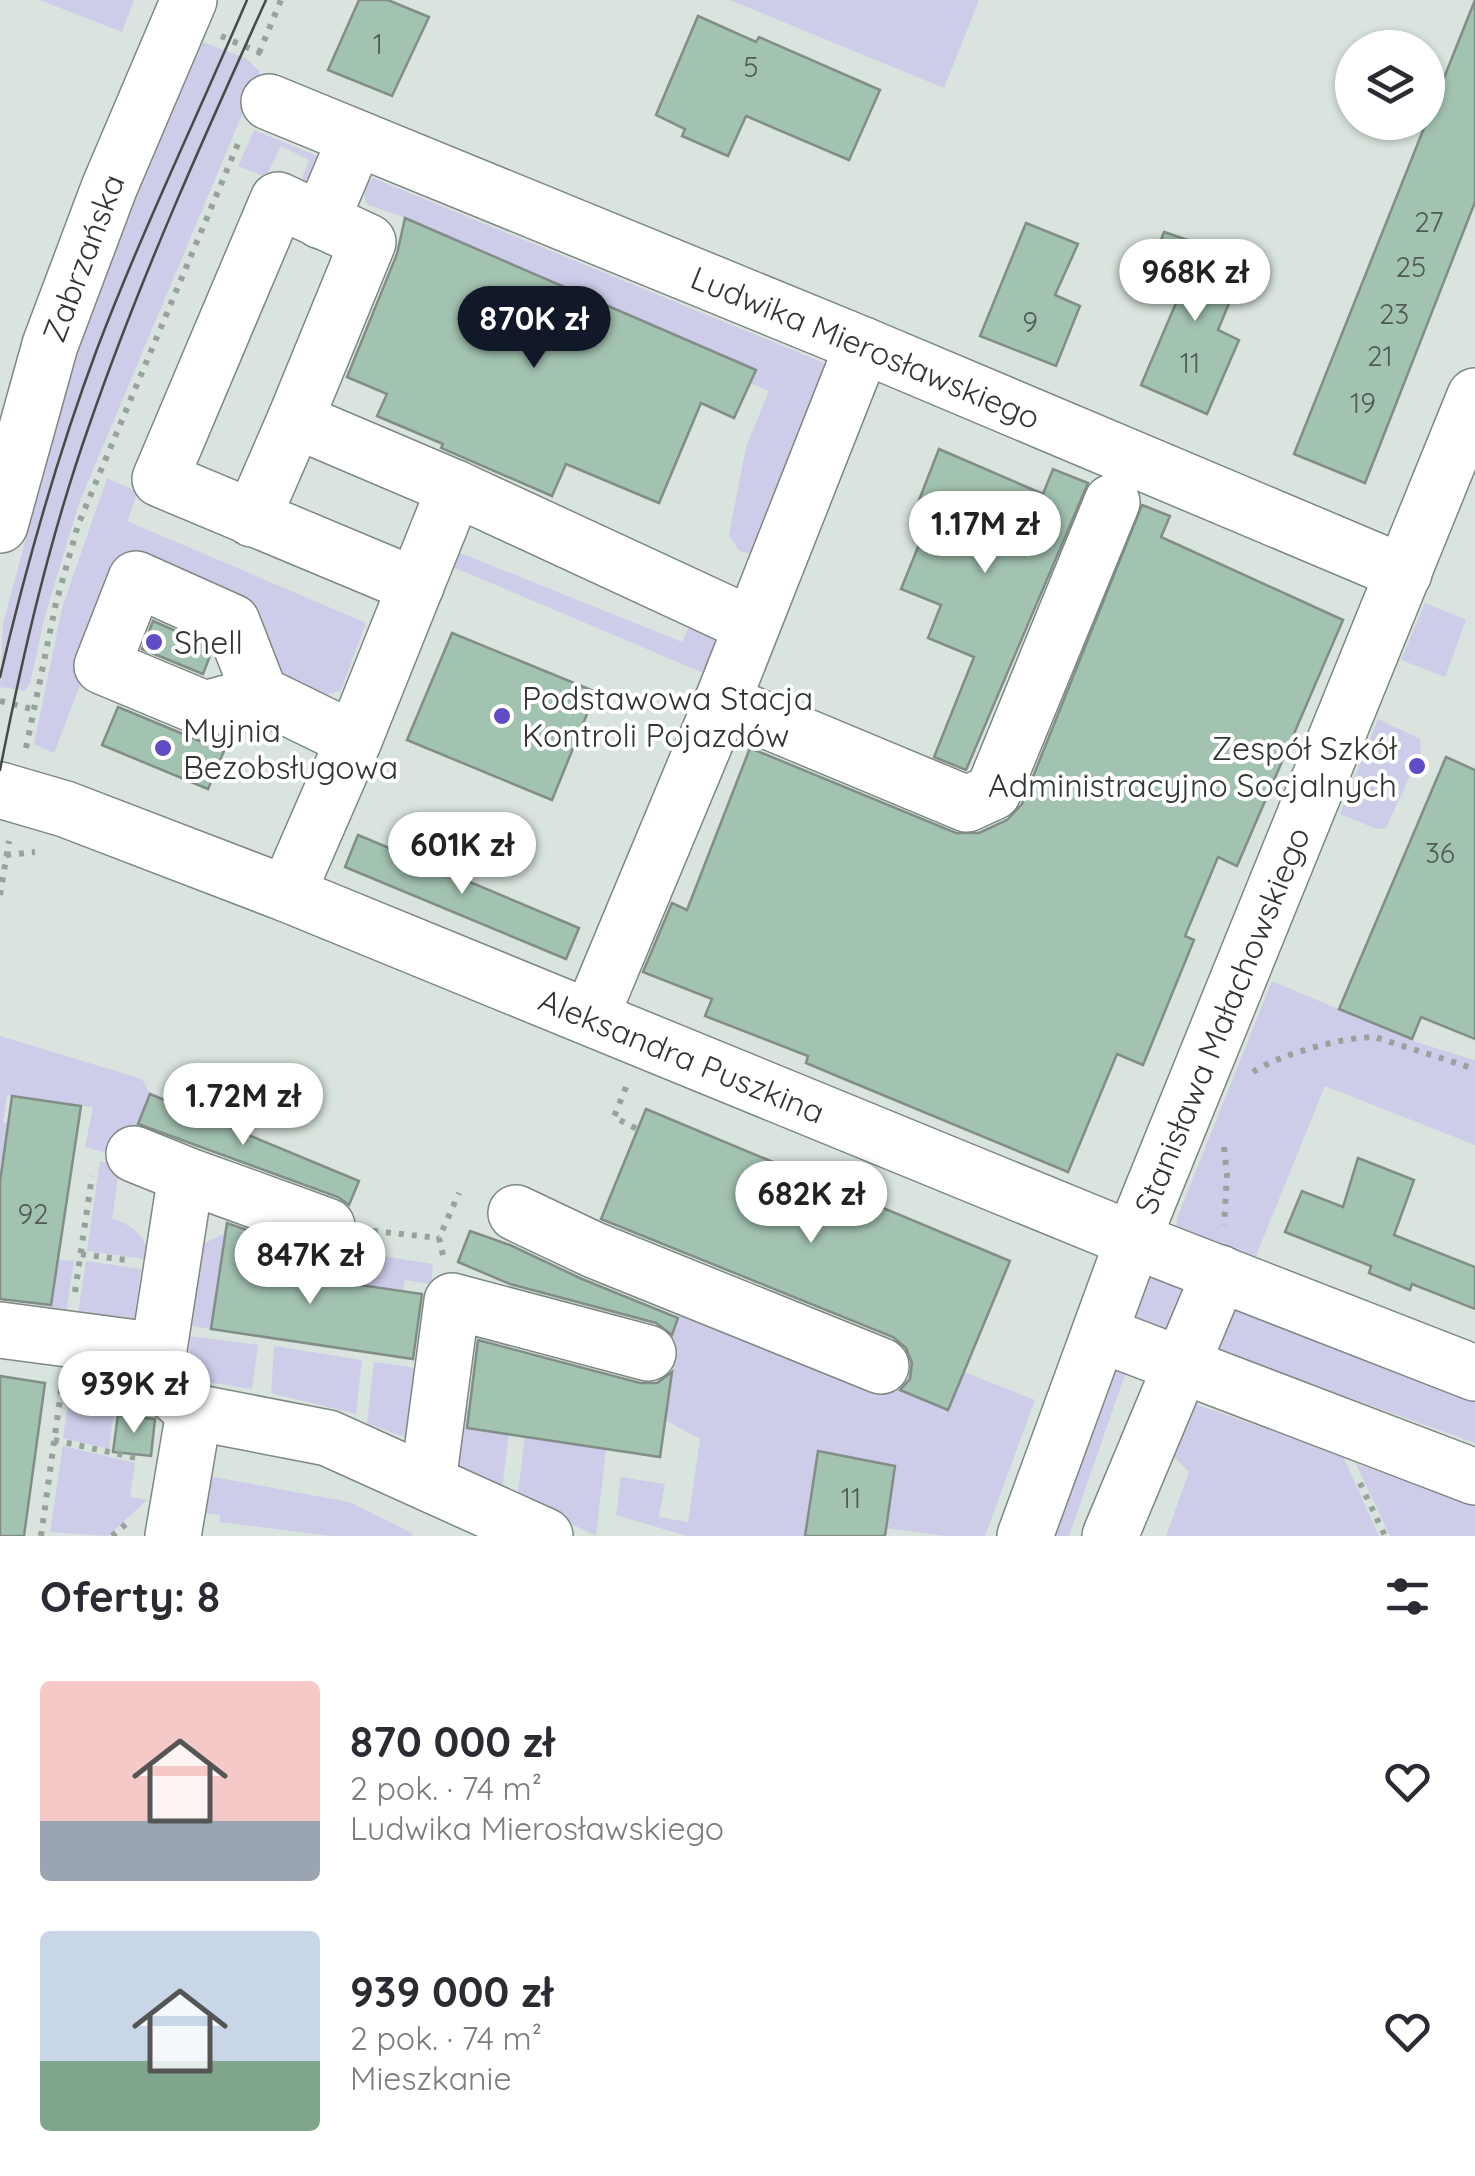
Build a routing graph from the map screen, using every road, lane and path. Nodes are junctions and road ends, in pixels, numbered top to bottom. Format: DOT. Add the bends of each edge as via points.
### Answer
graph roads {
  1 [pos="189,0"];
  2 [pos="281,0"];
  3 [pos="264,77"];
  4 [pos="356,138"];
  5 [pos="321,220"];
  6 [pos="863,345"];
  7 [pos="1475,396"];
  8 [pos="295,420"];
  9 [pos="455,488"];
  10 [pos="1112,502"];
  11 [pos="252,519"];
  12 [pos="0,524"];
  13 [pos="1404,574"];
  14 [pos="416,586"];
  15 [pos="751,625"];
  16 [pos="260,694"];
  17 [pos="0,700"];
  18 [pos="722,702"];
  19 [pos="32,708"];
  20 [pos="354,740"];
  21 [pos="0,790"];
  22 [pos="287,894"];
  23 [pos="591,1016"];
  24 [pos="1475,1069"];
  25 [pos="1242,1080"];
  26 [pos="636,1084"];
  27 [pos="638,1128"];
  28 [pos="1222,1132"];
  29 [pos="134,1154"];
  30 [pos="186,1175"];
  31 [pos="459,1193"];
  32 [pos="516,1213"];
  33 [pos="328,1226"];
  34 [pos="440,1238"];
  35 [pos="1133,1240"];
  36 [pos="1220,1273"];
  37 [pos="452,1300"];
  38 [pos="0,1330"];
  39 [pos="1100,1334"];
  40 [pos="159,1351"];
  41 [pos="648,1352"];
  42 [pos="1181,1364"];
  43 [pos="881,1366"];
  44 [pos="1475,1373"];
  45 [pos="194,1412"];
  46 [pos="54,1440"];
  47 [pos="146,1460"];
  48 [pos="1475,1476"];
  49 [pos="448,1506"];
  50 [pos="173,1536"];
  51 [pos="544,1536"];
  52 [pos="1025,1536"];
  53 [pos="1110,1536"];
  1 -- 12 [label="street, Zabrzańska" via="50,345"];
  2 -- 3 [label="path"];
  3 -- 4 [label="street, Ludwika Mierosławskiego"];
  4 -- 5 [label="street"];
  4 -- 6 [label="street, Ludwika Mierosławskiego"];
  5 -- 8 [label="street" via="368,242"];
  5 -- 11 [label="street" via="278,200 160,479"];
  6 -- 13 [label="street, Ludwika Mierosławskiego"];
  6 -- 15 [label="street"];
  7 -- 13 [label="street, Stanisława Małachowskiego"];
  8 -- 9 [label="street"];
  8 -- 11 [label="street"];
  9 -- 14 [label="street"];
  9 -- 15 [label="street"];
  10 -- 18 [label="street" via="993,792 966,804"];
  11 -- 14 [label="street"];
  13 -- 35 [label="street, Stanisława Małachowskiego"];
  14 -- 20 [label="street"];
  15 -- 18 [label="street"];
  16 -- 20 [label="street"];
  17 -- 19 [label="path"];
  18 -- 23 [label="street"];
  20 -- 22 [label="street"];
  21 -- 22 [label="street, Aleksandra Puszkina"];
  22 -- 23 [label="street, Aleksandra Puszkina"];
  23 -- 35 [label="street, Aleksandra Puszkina"];
  24 -- 25 [label="path" via="1375,1036 1262,1066"];
  26 -- 27 [label="path" via="626,1087 614,1117"];
  28 -- 36 [label="path" via="1227,1174"];
  29 -- 30 [label="street"];
  30 -- 33 [label="street"];
  30 -- 40 [label="street"];
  31 -- 34 [label="path"];
  32 -- 43 [label="street"];
  33 -- 34 [label="path"];
  34 -- 37 [label="path"];
  35 -- 36 [label="street, Aleksandra Puszkina"];
  35 -- 39 [label="street, Stanisława Małachowskiego"];
  36 -- 42 [label="street"];
  36 -- 44 [label="street, Aleksandra Puszkina"];
  37 -- 41 [label="street"];
  37 -- 49 [label="street"];
  38 -- 40 [label="street"];
  39 -- 42 [label="street"];
  39 -- 52 [label="street, Stanisława Małachowskiego"];
  40 -- 45 [label="street" via="166,1387"];
  42 -- 48 [label="street"];
  42 -- 53 [label="street"];
  45 -- 49 [label="street" via="328,1438"];
  45 -- 50 [label="street"];
  46 -- 47 [label="path"];
  49 -- 51 [label="street"];
}
